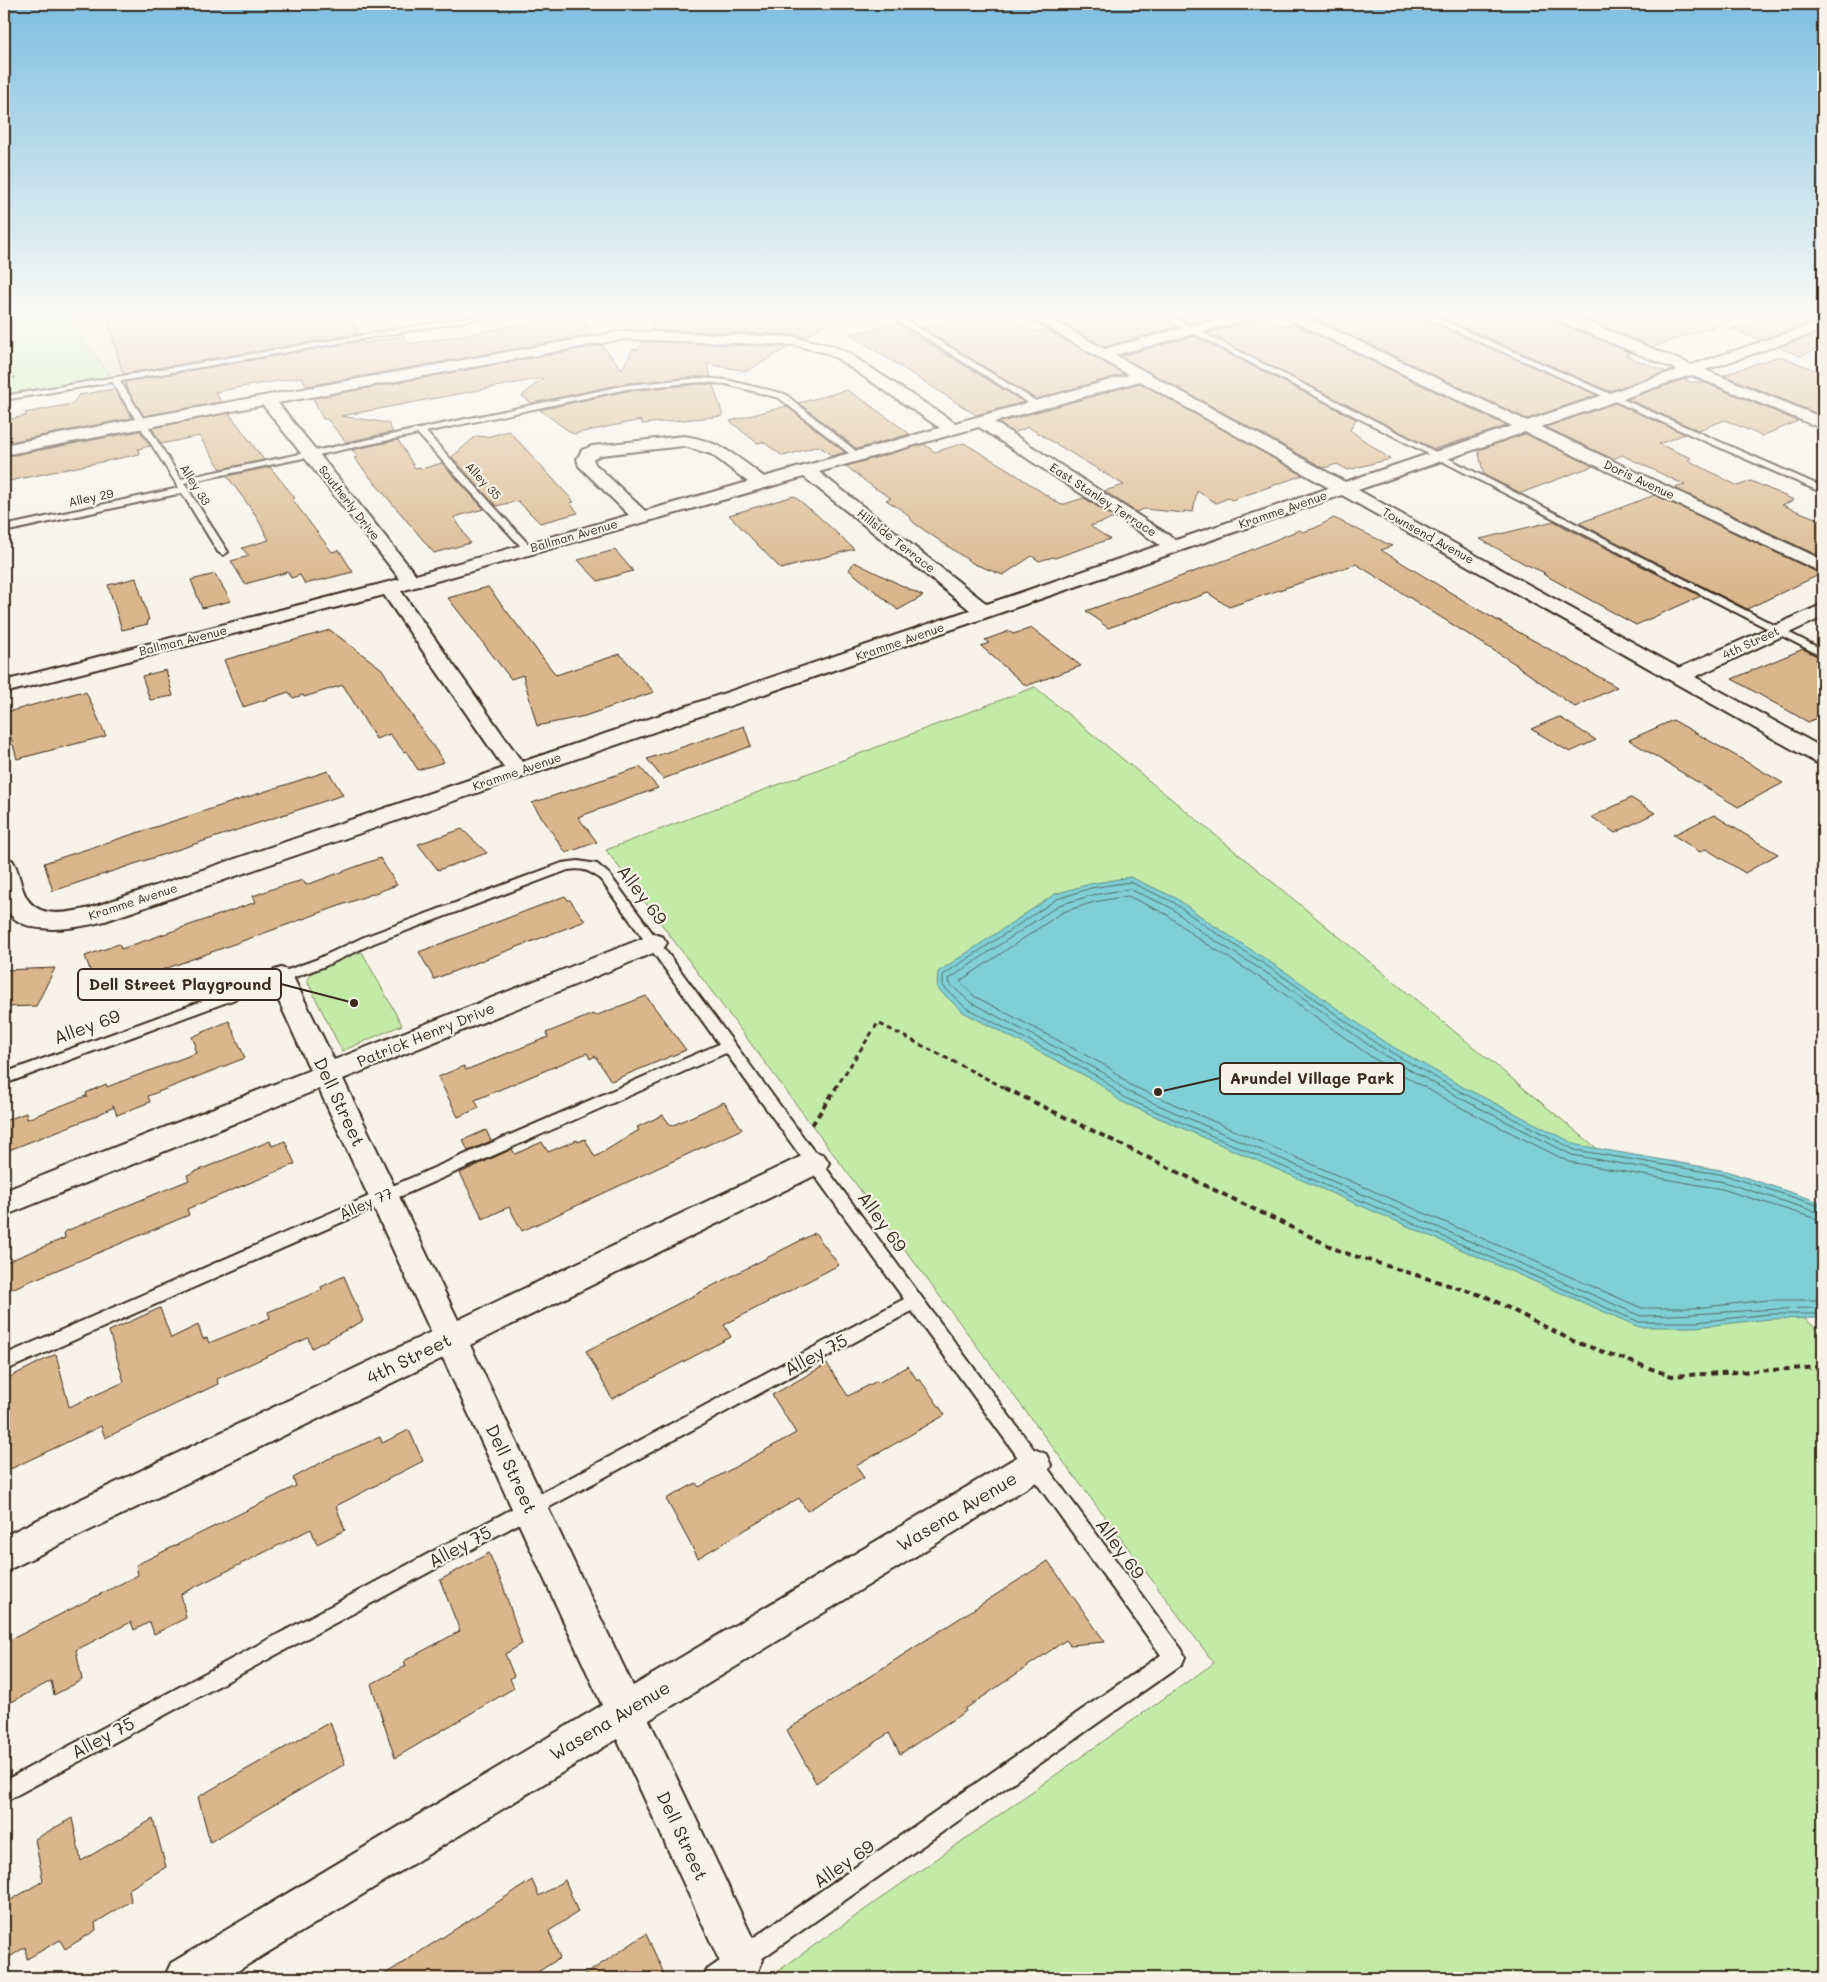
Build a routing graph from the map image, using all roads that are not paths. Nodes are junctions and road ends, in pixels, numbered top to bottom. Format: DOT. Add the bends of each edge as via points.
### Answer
graph roads {
  1 [pos="132,407"];
  2 [pos="226,407"];
  3 [pos="273,407"];
  4 [pos="531,407"];
  5 [pos="797,407"];
  6 [pos="921,407"];
  7 [pos="1029,407"];
  8 [pos="1198,407"];
  9 [pos="1342,407"];
  10 [pos="1486,407"];
  11 [pos="1584,407"];
  12 [pos="1634,407"];
  13 [pos="1783,407"];
  14 [pos="981,421"];
  15 [pos="141,423"];
  16 [pos="1823,424"];
  17 [pos="1527,427"];
  18 [pos="953,429"];
  19 [pos="420,431"];
  20 [pos="4,450"];
  21 [pos="310,454"];
  22 [pos="858,456"];
  23 [pos="1439,457"];
  24 [pos="806,470"];
  25 [pos="760,484"];
  26 [pos="181,486"];
  27 [pos="1345,489"];
  28 [pos="1823,490"];
  29 [pos="642,517"];
  30 [pos="4,530"];
  31 [pos="1175,547"];
  32 [pos="528,549"];
  33 [pos="223,552"];
  34 [pos="1823,567"];
  35 [pos="412,582"];
  36 [pos="389,588"];
  37 [pos="1823,610"];
  38 [pos="986,612"];
  39 [pos="1778,631"];
  40 [pos="1823,654"];
  41 [pos="1679,676"];
  42 [pos="4,687"];
  43 [pos="1823,757"];
  44 [pos="518,772"];
  45 [pos="4,865"];
  46 [pos="654,944"];
  47 [pos="281,977"];
  48 [pos="728,1046"];
  49 [pos="327,1075"];
  50 [pos="4,1079"];
  51 [pos="807,1154"];
  52 [pos="384,1197"];
  53 [pos="4,1204"];
  54 [pos="915,1301"];
  55 [pos="450,1339"];
  56 [pos="4,1363"];
  57 [pos="1034,1465"];
  58 [pos="530,1509"];
  59 [pos="4,1554"];
  60 [pos="624,1713"];
  61 [pos="4,1792"];
  62 [pos="728,1969"];
  63 [pos="186,1978"];
  1 -- 15 [label="lane, Alley 33"];
  2 -- 15 [label="street"];
  3 -- 21 [label="street, Southerly Drive"];
  4 -- 19 [label="lane, Alley 29"];
  5 -- 22 [label="lane, Alley 29"];
  6 -- 18 [label="street"];
  7 -- 14 [label="street, Ballman Avenue"];
  8 -- 27 [label="street, Townsend Avenue"];
  9 -- 23 [label="lane"];
  10 -- 17 [label="street, Doris Avenue"];
  11 -- 17 [label="street, Kramme Avenue"];
  12 -- 28 [label="lane"];
  13 -- 16 [label="street"];
  14 -- 18 [label="street, Ballman Avenue"];
  14 -- 31 [label="street, East Stanley Terrace"];
  15 -- 20 [label="street"];
  15 -- 26 [label="lane, Alley 33"];
  17 -- 23 [label="street, Kramme Avenue"];
  17 -- 34 [label="street, Doris Avenue"];
  18 -- 22 [label="street, Ballman Avenue"];
  19 -- 21 [label="lane, Alley 29"];
  19 -- 32 [label="lane, Alley 35"];
  21 -- 26 [label="lane, Alley 29"];
  21 -- 35 [label="street, Southerly Drive"];
  22 -- 24 [label="street, Ballman Avenue"];
  23 -- 27 [label="street, Kramme Avenue"];
  23 -- 39 [label="lane"];
  24 -- 25 [label="street, Ballman Avenue"];
  24 -- 38 [label="street, Hillside Terrace"];
  25 -- 29 [label="street, Ballman Avenue"];
  25 -- 29 [label="street" via="718,450 698,442 608,449 588,454 585,459 587,466"];
  26 -- 30 [label="lane, Alley 29"];
  26 -- 33 [label="lane, Alley 33"];
  27 -- 31 [label="street, Kramme Avenue"];
  27 -- 41 [label="street, Townsend Avenue"];
  29 -- 32 [label="street, Ballman Avenue"];
  31 -- 38 [label="street, Kramme Avenue"];
  32 -- 35 [label="street, Ballman Avenue"];
  35 -- 36 [label="street, Ballman Avenue"];
  36 -- 42 [label="street, Ballman Avenue"];
  36 -- 44 [label="street"];
  37 -- 39 [label="street, 4th Street"];
  38 -- 44 [label="street, Kramme Avenue"];
  39 -- 40 [label="lane"];
  39 -- 41 [label="street, 4th Street"];
  41 -- 43 [label="street, Townsend Avenue"];
  44 -- 45 [label="street, Kramme Avenue" via="96,916 73,921 37,919 26,914 16,904"];
  46 -- 47 [label="lane, Alley 69" via="606,877 597,868 581,864 566,866 512,886"];
  46 -- 48 [label="lane, Alley 69"];
  46 -- 49 [label="street, Patrick Henry Drive"];
  47 -- 49 [label="street, Dell Street"];
  47 -- 50 [label="lane, Alley 69"];
  48 -- 51 [label="lane, Alley 69"];
  48 -- 52 [label="lane, Alley 77"];
  49 -- 52 [label="street, Dell Street"];
  49 -- 53 [label="street, Patrick Henry Drive"];
  51 -- 54 [label="lane, Alley 69"];
  51 -- 55 [label="street, 4th Street"];
  52 -- 55 [label="street, Dell Street"];
  52 -- 56 [label="lane, Alley 77"];
  54 -- 57 [label="lane, Alley 69"];
  54 -- 58 [label="lane, Alley 75"];
  55 -- 58 [label="street, Dell Street"];
  55 -- 59 [label="street, 4th Street"];
  57 -- 60 [label="street, Wasena Avenue"];
  57 -- 62 [label="lane, Alley 69" via="1175,1657"];
  58 -- 60 [label="street, Dell Street"];
  58 -- 61 [label="lane, Alley 75"];
  60 -- 62 [label="street, Dell Street"];
  60 -- 63 [label="street, Wasena Avenue"];
}
